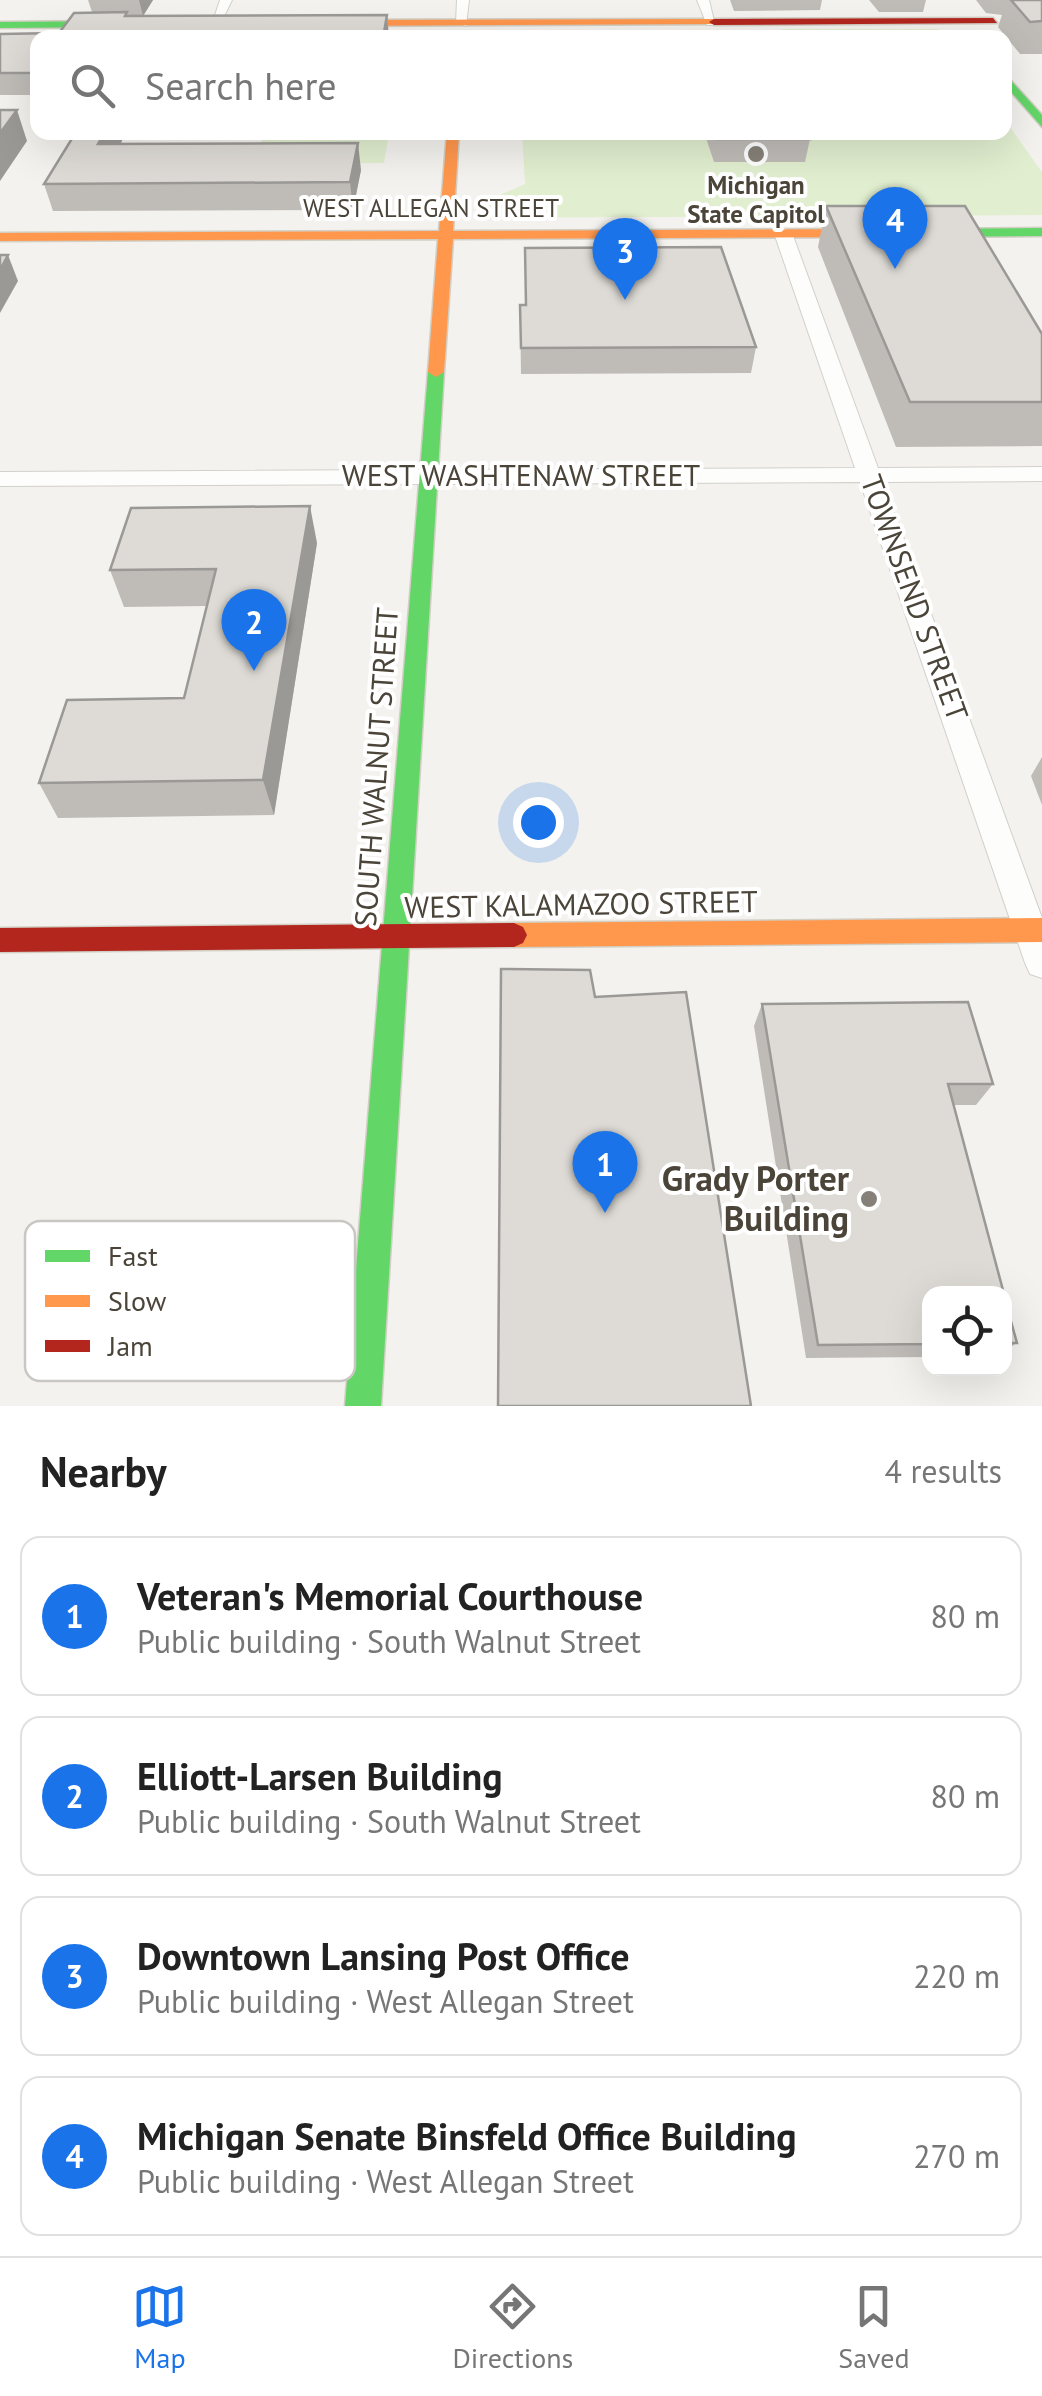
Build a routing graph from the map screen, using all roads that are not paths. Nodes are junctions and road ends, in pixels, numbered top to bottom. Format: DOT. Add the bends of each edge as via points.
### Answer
graph roads {
  1 [pos="226,0"];
  2 [pos="944,0"];
  3 [pos="707,11"];
  4 [pos="462,20"];
  5 [pos="993,21"];
  6 [pos="0,24"];
  7 [pos="140,24"];
  8 [pos="205,24"];
  9 [pos="248,24"];
  10 [pos="322,24"];
  11 [pos="968,29"];
  12 [pos="1012,85"];
  13 [pos="1039,115"];
  14 [pos="452,140"];
  15 [pos="1042,232"];
  16 [pos="783,234"];
  17 [pos="446,235"];
  18 [pos="0,237"];
  19 [pos="1042,474"];
  20 [pos="870,475"];
  21 [pos="428,477"];
  22 [pos="0,479"];
  23 [pos="1037,930"];
  24 [pos="394,938"];
  25 [pos="0,940"];
  26 [pos="1042,964"];
  27 [pos="363,1406"];
  1 -- 8 [label="street"];
  2 -- 11 [label="main road"];
  3 -- 4 [label="main road"];
  3 -- 11 [label="main road"];
  4 -- 10 [label="main road"];
  5 -- 11 [label="main road"];
  6 -- 7 [label="main road"];
  8 -- 9 [label="main road"];
  12 -- 13 [label="main road"];
  14 -- 17 [label="main road, SOUTH WALNUT STREET"];
  15 -- 16 [label="main road, WEST ALLEGAN STREET"];
  16 -- 17 [label="main road, WEST ALLEGAN STREET"];
  16 -- 20 [label="street, TOWNSEND STREET"];
  17 -- 18 [label="main road, WEST ALLEGAN STREET"];
  17 -- 21 [label="main road, SOUTH WALNUT STREET"];
  19 -- 20 [label="street, WEST WASHTENAW STREET"];
  20 -- 21 [label="street, WEST WASHTENAW STREET"];
  20 -- 23 [label="street, TOWNSEND STREET"];
  21 -- 22 [label="street, WEST WASHTENAW STREET"];
  21 -- 24 [label="main road, SOUTH WALNUT STREET"];
  23 -- 24 [label="main road, WEST KALAMAZOO STREET"];
  23 -- 26 [label="street, TOWNSEND STREET"];
  24 -- 25 [label="main road, WEST KALAMAZOO STREET"];
  24 -- 27 [label="main road, SOUTH WALNUT STREET"];
}
